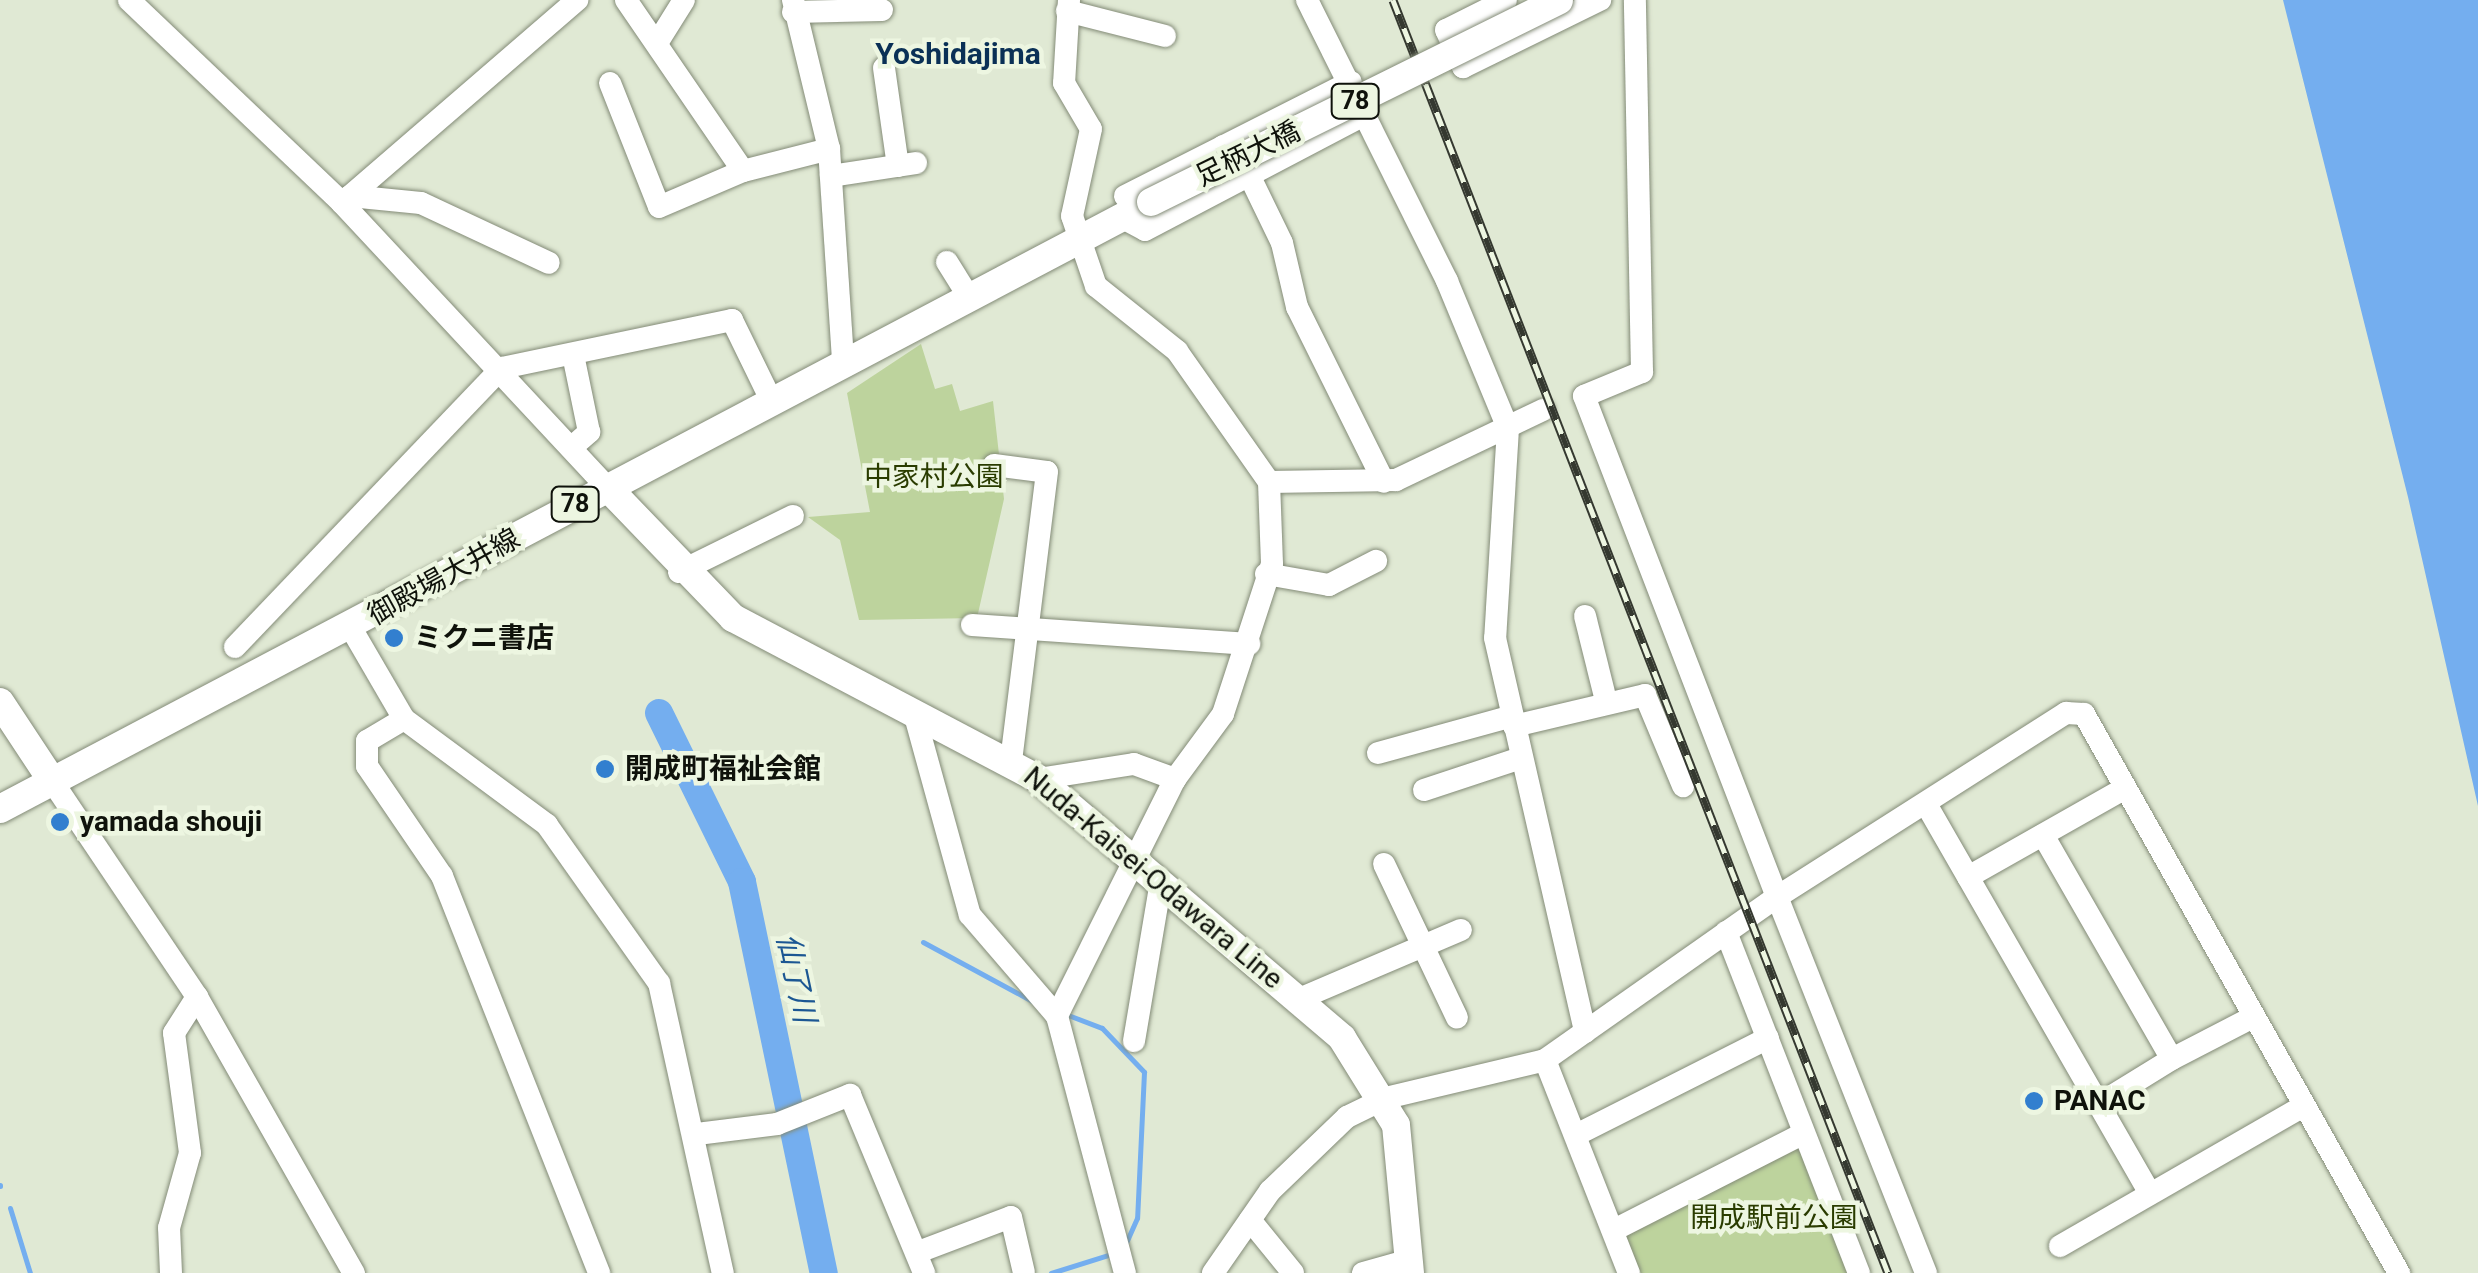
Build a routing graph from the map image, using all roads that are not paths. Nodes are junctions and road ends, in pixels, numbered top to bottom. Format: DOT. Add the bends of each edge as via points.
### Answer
graph roads {
  1 [pos="129,0"];
  2 [pos="577,0"];
  3 [pos="626,0"];
  4 [pos="684,0"];
  5 [pos="1307,0"];
  6 [pos="1506,0"];
  7 [pos="1600,0"];
  8 [pos="1635,0"];
  9 [pos="793,6"];
  10 [pos="1068,6"];
  11 [pos="882,10"];
  12 [pos="1556,11"];
  13 [pos="1166,36"];
  14 [pos="659,40"];
  15 [pos="1456,51"];
  16 [pos="884,68"];
  17 [pos="1351,82"];
  18 [pos="610,83"];
  19 [pos="1366,114"];
  20 [pos="1223,146"];
  21 [pos="829,150"];
  22 [pos="743,171"];
  23 [pos="831,176"];
  24 [pos="1250,177"];
  25 [pos="346,200"];
  26 [pos="1133,205"];
  27 [pos="1079,238"];
  28 [pos="947,262"];
  29 [pos="549,263"];
  30 [pos="968,296"];
  31 [pos="574,355"];
  32 [pos="844,360"];
  33 [pos="502,368"];
  34 [pos="770,398"];
  35 [pos="1543,410"];
  36 [pos="1508,428"];
  37 [pos="572,447"];
  38 [pos="994,465"];
  39 [pos="1269,482"];
  40 [pos="1384,482"];
  41 [pos="606,487"];
  42 [pos="793,516"];
  43 [pos="1376,561"];
  44 [pos="679,572"];
  45 [pos="1266,574"];
  46 [pos="1585,616"];
  47 [pos="972,626"];
  48 [pos="351,628"];
  49 [pos="1027,630"];
  50 [pos="1248,644"];
  51 [pos="235,646"];
  52 [pos="1606,701"];
  53 [pos="0,702"];
  54 [pos="915,716"];
  55 [pos="404,720"];
  56 [pos="1513,721"];
  57 [pos="1378,753"];
  58 [pos="1521,758"];
  59 [pos="1011,761"];
  60 [pos="1038,779"];
  61 [pos="1175,779"];
  62 [pos="52,781"];
  63 [pos="1682,786"];
  64 [pos="2125,788"];
  65 [pos="1424,790"];
  66 [pos="1926,804"];
  67 [pos="0,809"];
  68 [pos="2044,835"];
  69 [pos="1132,858"];
  70 [pos="1384,864"];
  71 [pos="1968,877"];
  72 [pos="1161,882"];
  73 [pos="1778,897"];
  74 [pos="1461,930"];
  75 [pos="1726,932"];
  76 [pos="1422,946"];
  77 [pos="197,997"];
  78 [pos="1299,999"];
  79 [pos="1057,1016"];
  80 [pos="1457,1018"];
  81 [pos="2251,1018"];
  82 [pos="1585,1032"];
  83 [pos="1768,1038"];
  84 [pos="1134,1041"];
  85 [pos="2172,1059"];
  86 [pos="1546,1060"];
  87 [pos="1386,1098"];
  88 [pos="2099,1104"];
  89 [pos="2302,1107"];
  90 [pos="1804,1133"];
  91 [pos="698,1134"];
  92 [pos="1576,1135"];
  93 [pos="2150,1193"];
  94 [pos="1250,1220"];
  95 [pos="1614,1230"];
  96 [pos="2060,1246"];
  97 [pos="922,1262"];
  98 [pos="1410,1267"];
  99 [pos="171,1273"];
  100 [pos="354,1273"];
  101 [pos="598,1273"];
  102 [pos="723,1273"];
  103 [pos="1024,1273"];
  104 [pos="1124,1273"];
  105 [pos="1213,1273"];
  106 [pos="1293,1273"];
  107 [pos="1363,1273"];
  108 [pos="1629,1273"];
  109 [pos="1859,1273"];
  110 [pos="1926,1273"];
  111 [pos="2400,1273"];
  1 -- 25 [label="street"];
  2 -- 25 [label="street"];
  3 -- 14 [label="street"];
  4 -- 14 [label="street"];
  5 -- 17 [label="street"];
  6 -- 15 [label="street" via="1446,30"];
  7 -- 12 [label="street"];
  8 -- 73 [label="street" via="1642,372 1578,397"];
  9 -- 11 [label="street"];
  9 -- 21 [label="street"];
  10 -- 13 [label="street"];
  10 -- 27 [label="street" via="1064,83 1090,129 1073,189"];
  12 -- 15 [label="main road, 足柄大橋 / 78, bridge"];
  14 -- 22 [label="street"];
  15 -- 26 [label="main road, 足柄大橋 / 78, bridge"];
  16 -- 23 [label="street" via="907,164"];
  17 -- 19 [label="street"];
  17 -- 20 [label="street"];
  18 -- 22 [label="street" via="660,207"];
  19 -- 24 [label="street"];
  19 -- 36 [label="street"];
  20 -- 24 [label="street"];
  20 -- 26 [label="street"];
  21 -- 22 [label="street"];
  21 -- 23 [label="street"];
  23 -- 32 [label="street"];
  24 -- 26 [label="street" via="1145,230"];
  24 -- 40 [label="street" via="1282,243 1297,307"];
  25 -- 29 [label="street" via="421,203"];
  25 -- 33 [label="street"];
  26 -- 27 [label="main road, 御殿場大井線 / 78"];
  27 -- 30 [label="main road, 御殿場大井線 / 78"];
  27 -- 39 [label="street" via="1096,286 1176,351"];
  28 -- 30 [label="street"];
  30 -- 32 [label="main road, 御殿場大井線 / 78"];
  31 -- 33 [label="street"];
  31 -- 34 [label="street" via="732,320"];
  31 -- 37 [label="street" via="589,432"];
  32 -- 34 [label="main road, 御殿場大井線 / 78"];
  33 -- 37 [label="street"];
  33 -- 51 [label="street"];
  34 -- 41 [label="main road, 御殿場大井線 / 78"];
  35 -- 36 [label="street"];
  36 -- 40 [label="street"];
  36 -- 56 [label="street" via="1494,608"];
  37 -- 41 [label="street"];
  38 -- 49 [label="street" via="1047,472"];
  39 -- 40 [label="street"];
  39 -- 45 [label="street"];
  41 -- 44 [label="main road, Nuda-Kaisei-Odawara Line"];
  41 -- 48 [label="main road, 御殿場大井線 / 78"];
  42 -- 44 [label="street"];
  43 -- 45 [label="street" via="1328,584"];
  44 -- 54 [label="main road, Nuda-Kaisei-Odawara Line" via="734,618"];
  45 -- 50 [label="street"];
  46 -- 52 [label="street"];
  47 -- 49 [label="street"];
  48 -- 55 [label="street"];
  48 -- 62 [label="main road, 御殿場大井線 / 78"];
  49 -- 50 [label="street"];
  49 -- 59 [label="street"];
  50 -- 61 [label="street" via="1223,714"];
  52 -- 56 [label="street"];
  52 -- 63 [label="street" via="1645,695"];
  53 -- 62 [label="main road"];
  54 -- 59 [label="main road, Nuda-Kaisei-Odawara Line"];
  54 -- 79 [label="street" via="970,915"];
  55 -- 91 [label="street" via="516,798 586,872 659,983"];
  55 -- 101 [label="street" via="366,741 367,766 442,876"];
  56 -- 57 [label="street"];
  56 -- 58 [label="street"];
  58 -- 65 [label="street"];
  58 -- 82 [label="street"];
  59 -- 60 [label="main road, Nuda-Kaisei-Odawara Line"];
  60 -- 61 [label="street" via="1134,764"];
  60 -- 69 [label="main road, Nuda-Kaisei-Odawara Line"];
  61 -- 69 [label="street"];
  62 -- 67 [label="main road, 御殿場大井線 / 78"];
  62 -- 77 [label="street"];
  64 -- 66 [label="street" via="2084,714 2066,712"];
  64 -- 68 [label="street"];
  64 -- 81 [label="street"];
  66 -- 71 [label="street"];
  66 -- 73 [label="street"];
  68 -- 71 [label="street"];
  68 -- 85 [label="street"];
  69 -- 72 [label="main road, Nuda-Kaisei-Odawara Line"];
  69 -- 79 [label="street"];
  70 -- 76 [label="street"];
  71 -- 88 [label="street"];
  72 -- 78 [label="main road, Nuda-Kaisei-Odawara Line"];
  72 -- 84 [label="street"];
  73 -- 75 [label="street"];
  73 -- 110 [label="street"];
  74 -- 76 [label="street"];
  75 -- 82 [label="street"];
  75 -- 83 [label="street"];
  76 -- 78 [label="street"];
  76 -- 80 [label="street"];
  77 -- 99 [label="street" via="174,1033 190,1153 169,1228"];
  77 -- 100 [label="street"];
  78 -- 87 [label="main road, Nuda-Kaisei-Odawara Line"];
  79 -- 104 [label="street"];
  81 -- 85 [label="street"];
  81 -- 89 [label="street"];
  82 -- 86 [label="street"];
  83 -- 90 [label="street"];
  83 -- 92 [label="street"];
  85 -- 88 [label="street"];
  86 -- 87 [label="street"];
  86 -- 92 [label="street"];
  87 -- 94 [label="street" via="1312,1148"];
  87 -- 98 [label="main road, Nuda-Kaisei-Odawara Line" via="1407,1172"];
  88 -- 93 [label="street"];
  89 -- 93 [label="street"];
  89 -- 111 [label="street"];
  90 -- 95 [label="street"];
  90 -- 109 [label="street"];
  91 -- 97 [label="street" via="777,1124 850,1095 899,1225"];
  91 -- 102 [label="street"];
  92 -- 95 [label="street"];
  93 -- 96 [label="street"];
  94 -- 105 [label="street"];
  94 -- 106 [label="street"];
  95 -- 108 [label="street"];
  97 -- 103 [label="street" via="1011,1217"];
  98 -- 107 [label="street"];
}
